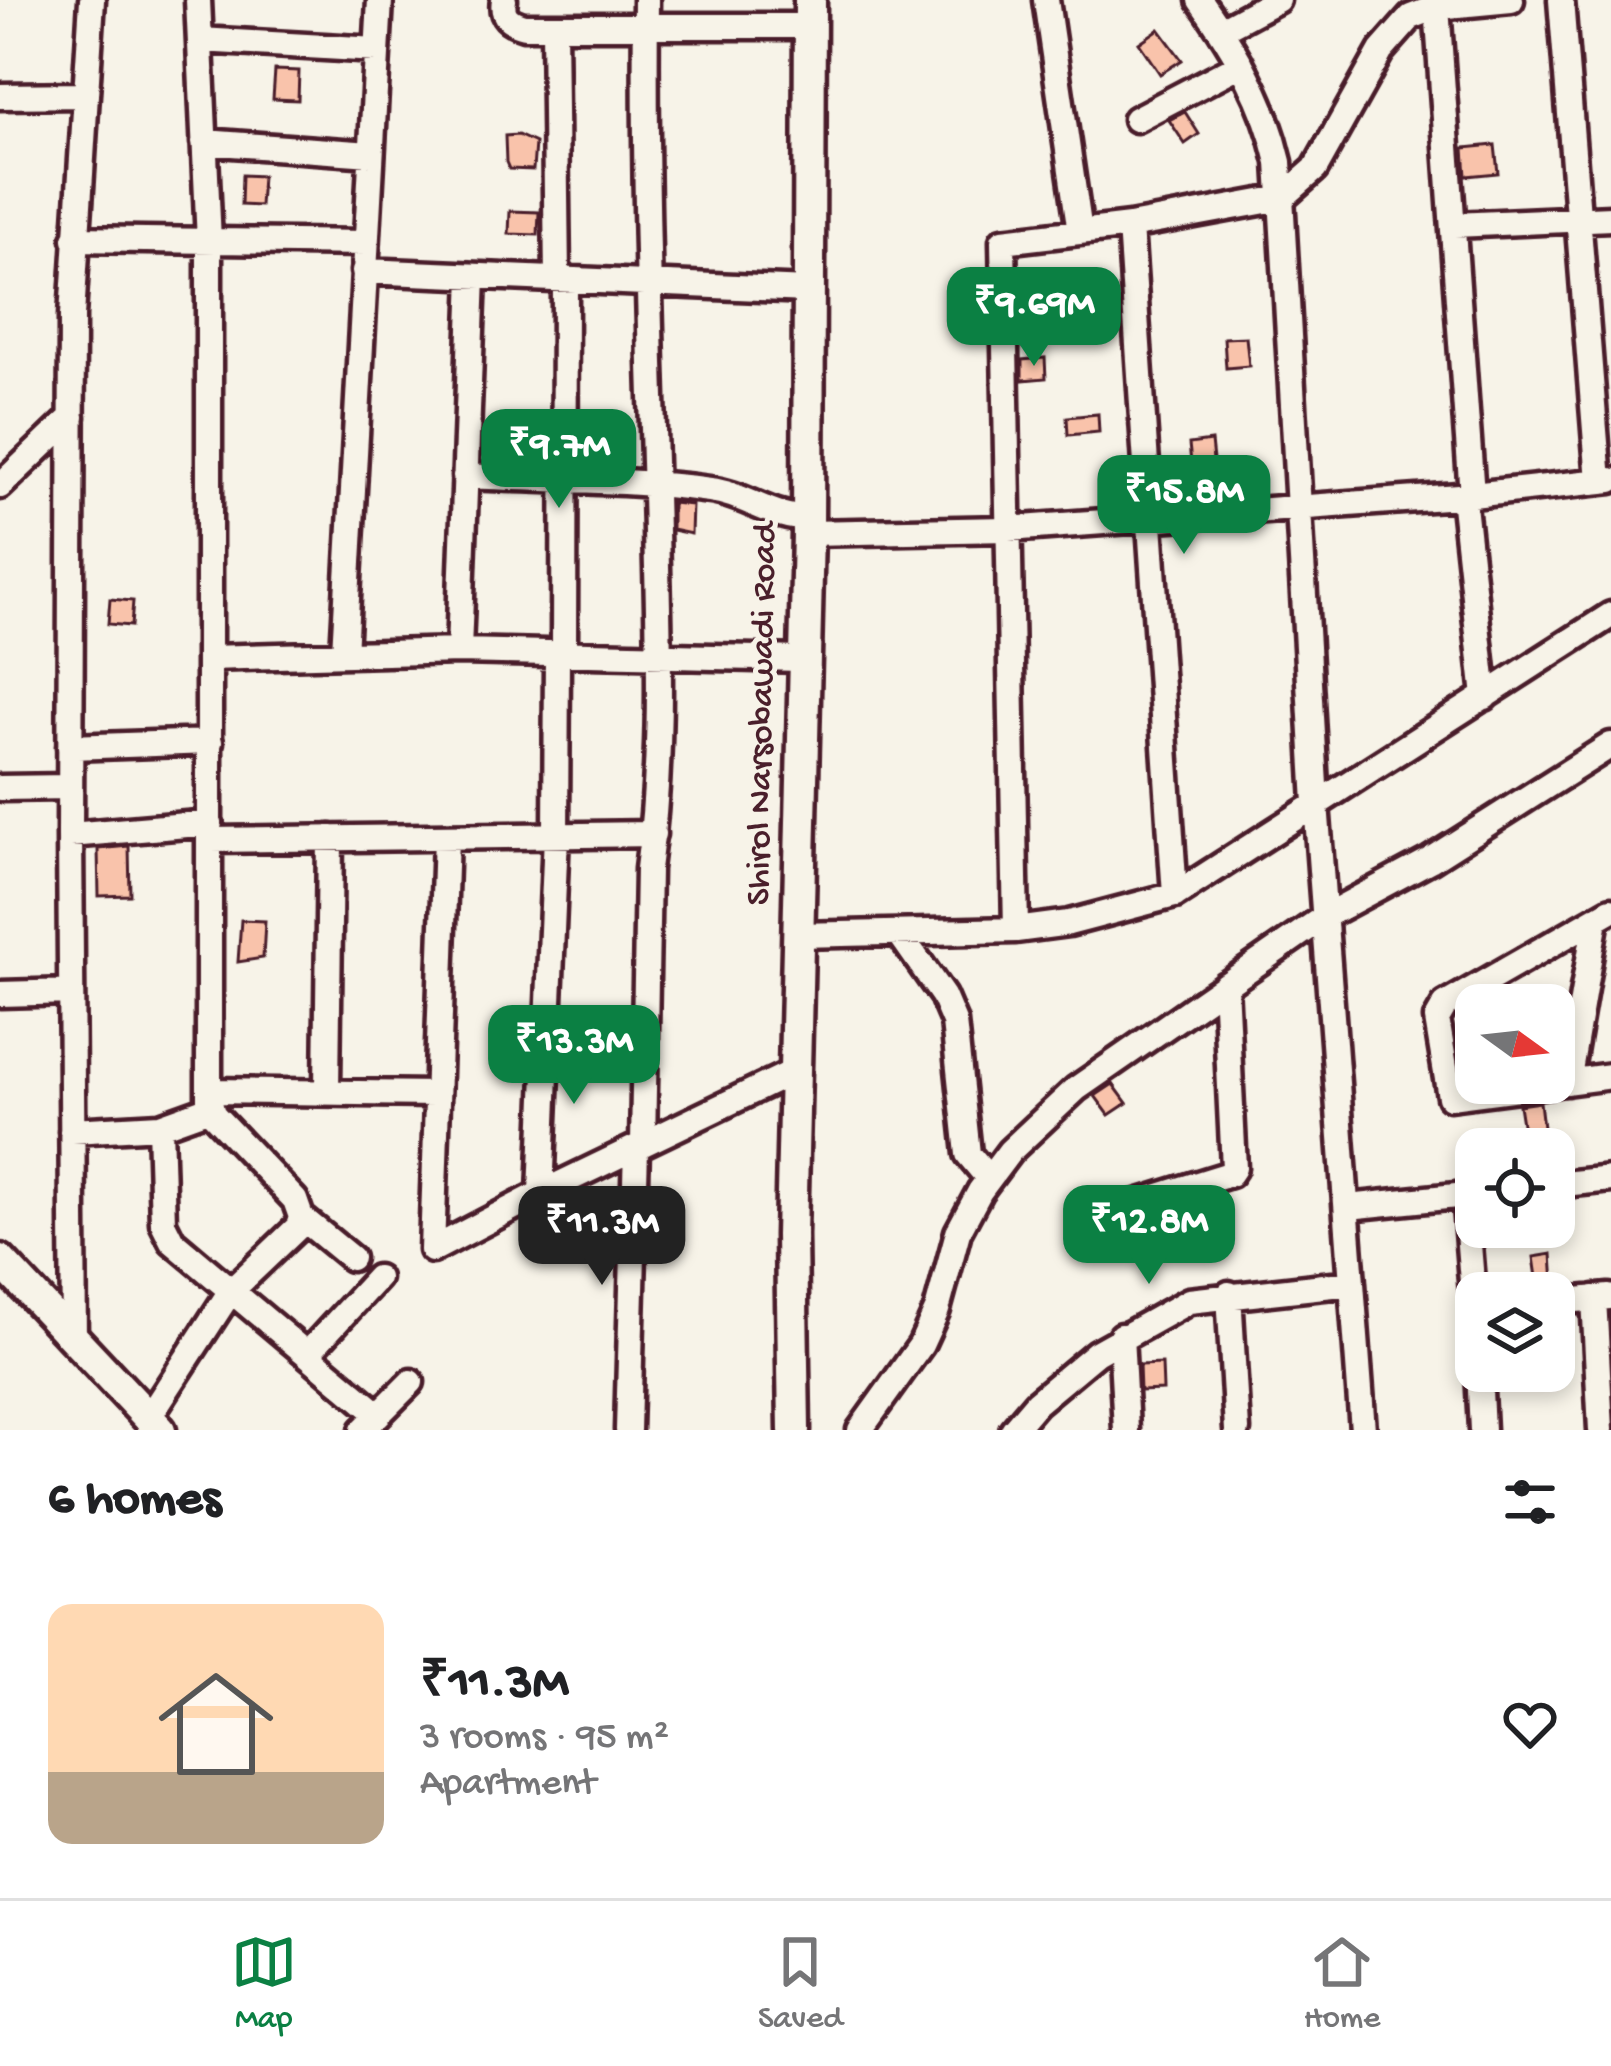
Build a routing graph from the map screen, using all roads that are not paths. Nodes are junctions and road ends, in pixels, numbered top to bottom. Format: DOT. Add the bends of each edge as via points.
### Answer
graph roads {
  1 [pos="92,0"];
  2 [pos="198,0"];
  3 [pos="380,0"];
  4 [pos="504,0"];
  5 [pos="1046,0"];
  6 [pos="1201,0"];
  7 [pos="1277,0"];
  8 [pos="1511,0"];
  9 [pos="1561,0"];
  10 [pos="1437,7"];
  11 [pos="646,13"];
  12 [pos="811,13"];
  13 [pos="554,26"];
  14 [pos="1221,30"];
  15 [pos="200,40"];
  16 [pos="377,50"];
  17 [pos="1241,64"];
  18 [pos="85,95"];
  19 [pos="0,96"];
  20 [pos="1136,119"];
  21 [pos="204,142"];
  22 [pos="371,154"];
  23 [pos="1282,198"];
  24 [pos="1611,218"];
  25 [pos="1578,222"];
  26 [pos="1454,225"];
  27 [pos="1130,226"];
  28 [pos="1080,232"];
  29 [pos="75,239"];
  30 [pos="208,242"];
  31 [pos="366,244"];
  32 [pos="364,271"];
  33 [pos="472,276"];
  34 [pos="561,279"];
  35 [pos="649,283"];
  36 [pos="808,290"];
  37 [pos="72,416"];
  38 [pos="465,476"];
  39 [pos="563,481"];
  40 [pos="1605,481"];
  41 [pos="654,484"];
  42 [pos="0,486"];
  43 [pos="1467,496"];
  44 [pos="1300,506"];
  45 [pos="1152,519"];
  46 [pos="808,525"];
  47 [pos="1008,529"];
  48 [pos="1611,615"];
  49 [pos="459,651"];
  50 [pos="344,653"];
  51 [pos="560,655"];
  52 [pos="659,656"];
  53 [pos="208,658"];
  54 [pos="802,659"];
  55 [pos="1485,697"];
  56 [pos="209,742"];
  57 [pos="1611,745"];
  58 [pos="70,747"];
  59 [pos="70,787"];
  60 [pos="0,788"];
  61 [pos="1316,803"];
  62 [pos="211,832"];
  63 [pos="653,834"];
  64 [pos="70,835"];
  65 [pos="556,835"];
  66 [pos="446,837"];
  67 [pos="330,838"];
  68 [pos="1175,895"];
  69 [pos="1604,914"];
  70 [pos="1328,915"];
  71 [pos="1016,930"];
  72 [pos="899,933"];
  73 [pos="799,935"];
  74 [pos="1482,984"];
  75 [pos="1225,985"];
  76 [pos="71,992"];
  77 [pos="0,994"];
  78 [pos="1455,999"];
  79 [pos="1575,1049"];
  80 [pos="797,1070"];
  81 [pos="1611,1076"];
  82 [pos="1575,1081"];
  83 [pos="327,1090"];
  84 [pos="435,1094"];
  85 [pos="1455,1096"];
  86 [pos="210,1099"];
  87 [pos="160,1126"];
  88 [pos="72,1131"];
  89 [pos="639,1146"];
  90 [pos="989,1179"];
  91 [pos="1611,1179"];
  92 [pos="1575,1183"];
  93 [pos="541,1193"];
  94 [pos="1455,1196"];
  95 [pos="1348,1207"];
  96 [pos="301,1217"];
  97 [pos="1092,1217"];
  98 [pos="351,1258"];
  99 [pos="0,1260"];
  100 [pos="377,1278"];
  101 [pos="1351,1283"];
  102 [pos="230,1292"];
  103 [pos="1229,1294"];
  104 [pos="1603,1297"];
  105 [pos="1121,1336"];
  106 [pos="74,1342"];
  107 [pos="308,1353"];
  108 [pos="411,1382"];
  109 [pos="1479,1392"];
  110 [pos="370,1422"];
  111 [pos="154,1425"];
  112 [pos="628,1430"];
  113 [pos="794,1430"];
  114 [pos="860,1430"];
  115 [pos="1013,1430"];
  116 [pos="1126,1430"];
  117 [pos="1237,1430"];
  118 [pos="1363,1430"];
  119 [pos="1482,1430"];
  120 [pos="1600,1430"];
  1 -- 18 [label="street"];
  2 -- 15 [label="street"];
  3 -- 16 [label="street"];
  4 -- 13 [label="street" via="514,24"];
  5 -- 28 [label="street"];
  6 -- 14 [label="street"];
  7 -- 14 [label="street"];
  8 -- 10 [label="street"];
  9 -- 25 [label="street"];
  10 -- 23 [label="street" via="1399,29 1315,169"];
  10 -- 26 [label="street"];
  11 -- 12 [label="street"];
  11 -- 13 [label="street"];
  11 -- 35 [label="street"];
  12 -- 36 [label="main road, Shirol Narsobawadi Road"];
  13 -- 34 [label="street"];
  14 -- 17 [label="street"];
  15 -- 16 [label="street"];
  15 -- 21 [label="street"];
  16 -- 22 [label="street"];
  17 -- 20 [label="street"];
  17 -- 23 [label="street" via="1270,125"];
  18 -- 19 [label="street"];
  18 -- 29 [label="street"];
  21 -- 22 [label="street"];
  21 -- 30 [label="street"];
  22 -- 31 [label="street"];
  23 -- 27 [label="street"];
  23 -- 44 [label="street"];
  24 -- 25 [label="street"];
  25 -- 26 [label="street"];
  25 -- 40 [label="street"];
  26 -- 43 [label="street"];
  27 -- 28 [label="street"];
  27 -- 45 [label="street"];
  28 -- 47 [label="street" via="1003,241"];
  29 -- 30 [label="street"];
  29 -- 37 [label="street"];
  30 -- 31 [label="street"];
  30 -- 53 [label="street"];
  31 -- 32 [label="street"];
  32 -- 33 [label="street"];
  32 -- 50 [label="street"];
  33 -- 34 [label="street"];
  33 -- 38 [label="street"];
  34 -- 35 [label="street"];
  34 -- 39 [label="street"];
  35 -- 36 [label="street"];
  35 -- 41 [label="street"];
  36 -- 46 [label="main road, Shirol Narsobawadi Road"];
  37 -- 42 [label="street"];
  37 -- 58 [label="street"];
  38 -- 39 [label="street"];
  38 -- 49 [label="street"];
  39 -- 41 [label="street"];
  39 -- 51 [label="street"];
  40 -- 43 [label="street"];
  41 -- 46 [label="street" via="731,494"];
  41 -- 52 [label="street"];
  43 -- 44 [label="street"];
  43 -- 55 [label="street"];
  44 -- 45 [label="street"];
  44 -- 61 [label="street"];
  45 -- 47 [label="street"];
  45 -- 68 [label="street"];
  46 -- 47 [label="street"];
  46 -- 54 [label="main road, Shirol Narsobawadi Road"];
  47 -- 71 [label="street"];
  48 -- 55 [label="street"];
  49 -- 50 [label="street"];
  49 -- 51 [label="street"];
  50 -- 53 [label="street"];
  51 -- 52 [label="street"];
  51 -- 65 [label="street"];
  52 -- 54 [label="street"];
  52 -- 63 [label="street"];
  53 -- 56 [label="street"];
  54 -- 73 [label="main road, Shirol Narsobawadi Road"];
  55 -- 61 [label="street"];
  56 -- 58 [label="street"];
  56 -- 62 [label="street"];
  57 -- 70 [label="street"];
  58 -- 59 [label="street"];
  59 -- 60 [label="street"];
  59 -- 64 [label="street"];
  61 -- 68 [label="street"];
  61 -- 70 [label="street"];
  62 -- 64 [label="street"];
  62 -- 67 [label="street"];
  62 -- 86 [label="street"];
  63 -- 65 [label="street"];
  63 -- 89 [label="street"];
  64 -- 76 [label="street"];
  65 -- 66 [label="street"];
  65 -- 93 [label="street"];
  66 -- 67 [label="street"];
  66 -- 84 [label="street"];
  67 -- 83 [label="street"];
  68 -- 71 [label="street"];
  69 -- 74 [label="street"];
  69 -- 79 [label="street"];
  70 -- 75 [label="street"];
  70 -- 95 [label="street"];
  71 -- 72 [label="street"];
  72 -- 73 [label="street"];
  72 -- 90 [label="street" via="954,1022 968,1154"];
  73 -- 80 [label="main road, Shirol Narsobawadi Road"];
  75 -- 90 [label="street" via="1076,1089"];
  75 -- 97 [label="street" via="1234,1168"];
  76 -- 77 [label="street"];
  76 -- 88 [label="street"];
  78 -- 85 [label="street" via="1437,1013"];
  80 -- 89 [label="street"];
  80 -- 113 [label="main road, Shirol Narsobawadi Road"];
  81 -- 82 [label="street"];
  83 -- 84 [label="street"];
  83 -- 86 [label="street"];
  84 -- 93 [label="street" via="432,1250"];
  86 -- 87 [label="street"];
  86 -- 96 [label="street"];
  87 -- 88 [label="street"];
  87 -- 102 [label="street" via="166,1232"];
  88 -- 106 [label="street"];
  89 -- 93 [label="street"];
  89 -- 112 [label="street"];
  90 -- 114 [label="street" via="958,1232 921,1346"];
  91 -- 92 [label="street"];
  94 -- 95 [label="street"];
  95 -- 101 [label="street"];
  96 -- 98 [label="street"];
  96 -- 102 [label="street"];
  99 -- 106 [label="main road"];
  100 -- 107 [label="street"];
  101 -- 103 [label="street"];
  101 -- 118 [label="street"];
  102 -- 107 [label="street"];
  102 -- 111 [label="street"];
  103 -- 105 [label="street" via="1189,1301"];
  103 -- 117 [label="street"];
  104 -- 120 [label="street"];
  105 -- 115 [label="street"];
  105 -- 116 [label="street"];
  106 -- 111 [label="main road"];
  107 -- 110 [label="street"];
  108 -- 110 [label="street"];
  109 -- 119 [label="street"];
}
